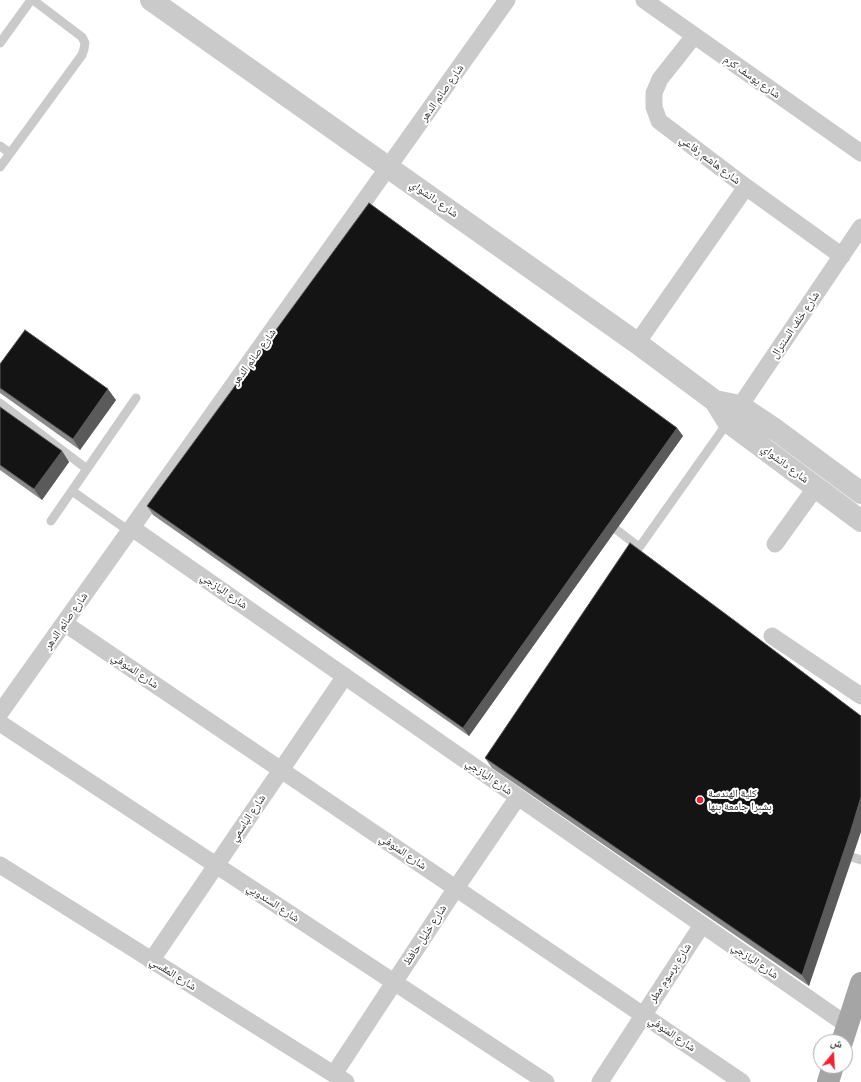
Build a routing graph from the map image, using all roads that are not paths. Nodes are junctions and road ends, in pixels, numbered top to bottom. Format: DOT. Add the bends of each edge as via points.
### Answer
graph roads {
  1 [pos="32,0"];
  2 [pos="151,0"];
  3 [pos="507,0"];
  4 [pos="644,0"];
  5 [pos="694,36"];
  6 [pos="0,43"];
  7 [pos="0,146"];
  8 [pos="10,153"];
  9 [pos="861,153"];
  10 [pos="0,168"];
  11 [pos="389,168"];
  12 [pos="746,187"];
  13 [pos="861,227"];
  14 [pos="842,256"];
  15 [pos="637,343"];
  16 [pos="136,398"];
  17 [pos="0,403"];
  18 [pos="734,414"];
  19 [pos="87,469"];
  20 [pos="816,487"];
  21 [pos="72,491"];
  22 [pos="861,494"];
  23 [pos="51,521"];
  24 [pos="861,521"];
  25 [pos="131,529"];
  26 [pos="595,535"];
  27 [pos="774,544"];
  28 [pos="639,546"];
  29 [pos="627,564"];
  30 [pos="64,623"];
  31 [pos="772,636"];
  32 [pos="345,676"];
  33 [pos="861,696"];
  34 [pos="0,713"];
  35 [pos="0,723"];
  36 [pos="281,770"];
  37 [pos="520,794"];
  38 [pos="832,851"];
  39 [pos="861,860"];
  40 [pos="0,865"];
  41 [pos="216,865"];
  42 [pos="456,888"];
  43 [pos="702,924"];
  44 [pos="151,961"];
  45 [pos="394,982"];
  46 [pos="861,983"];
  47 [pos="643,1015"];
  48 [pos="844,1033"];
  49 [pos="340,1078"];
  50 [pos="546,1082"];
  51 [pos="600,1082"];
  52 [pos="742,1082"];
  1 -- 6 [label="lane"];
  1 -- 8 [label="lane" via="82,37 85,43 82,55"];
  2 -- 11 [label="street, شارع دانشواي"];
  3 -- 11 [label="street, شارع صائم الدهر"];
  4 -- 5 [label="street, شارع يوسف كرم"];
  5 -- 9 [label="street, شارع يوسف كرم"];
  5 -- 12 [label="street, شارع هاشم رفاعي" via="660,79 654,93 654,107 659,121"];
  7 -- 8 [label="lane"];
  8 -- 10 [label="lane"];
  11 -- 15 [label="street, شارع دانشواي"];
  11 -- 25 [label="street, شارع صائم الدهر"];
  12 -- 14 [label="street, شارع هاشم رفاعي"];
  12 -- 15 [label="street"];
  13 -- 14 [label="street, شارع خلف السنترال"];
  14 -- 18 [label="street, شارع خلف السنترال"];
  15 -- 18 [label="street, شارع دانشواي"];
  16 -- 19 [label="lane"];
  17 -- 19 [label="lane"];
  18 -- 20 [label="street, شارع دانشواي"];
  18 -- 22 [label="street, شارع دانشواي" via="776,430"];
  18 -- 28 [label="lane"];
  19 -- 21 [label="lane"];
  20 -- 24 [label="street, شارع دانشواي"];
  20 -- 27 [label="street"];
  21 -- 23 [label="lane"];
  21 -- 25 [label="lane"];
  25 -- 30 [label="street, شارع صائم الدهر"];
  25 -- 32 [label="street, شارع اليازجي"];
  26 -- 28 [label="lane" via="604,527 613,527"];
  28 -- 29 [label="lane"];
  30 -- 34 [label="street, شارع صائم الدهر"];
  30 -- 36 [label="street, شارع المنوفي"];
  31 -- 33 [label="street"];
  32 -- 36 [label="street, شارع الباسمي"];
  32 -- 37 [label="street, شارع اليازجي"];
  35 -- 41 [label="street, شارع السندوبي"];
  36 -- 41 [label="street, شارع الباسمي"];
  36 -- 42 [label="street, شارع المنوفي"];
  37 -- 42 [label="street, شارع خليل حافظ"];
  37 -- 43 [label="street, شارع اليازجي"];
  38 -- 39 [label="lane"];
  40 -- 44 [label="street, شارع المقسي"];
  41 -- 44 [label="street, شارع الباسمي"];
  41 -- 45 [label="street, شارع السندوبي"];
  42 -- 45 [label="street, شارع خليل حافظ"];
  42 -- 47 [label="street, شارع المنوفي"];
  43 -- 47 [label="street, شارع برسوم مطر"];
  43 -- 48 [label="street, شارع اليازجي"];
  44 -- 49 [label="street, شارع المقسي"];
  45 -- 49 [label="street, شارع خليل حافظ"];
  45 -- 50 [label="street, شارع السندوبي"];
  46 -- 48 [label="main road"];
  47 -- 51 [label="street, شارع برسوم مطر"];
  47 -- 52 [label="street, شارع المنوفي"];
}
